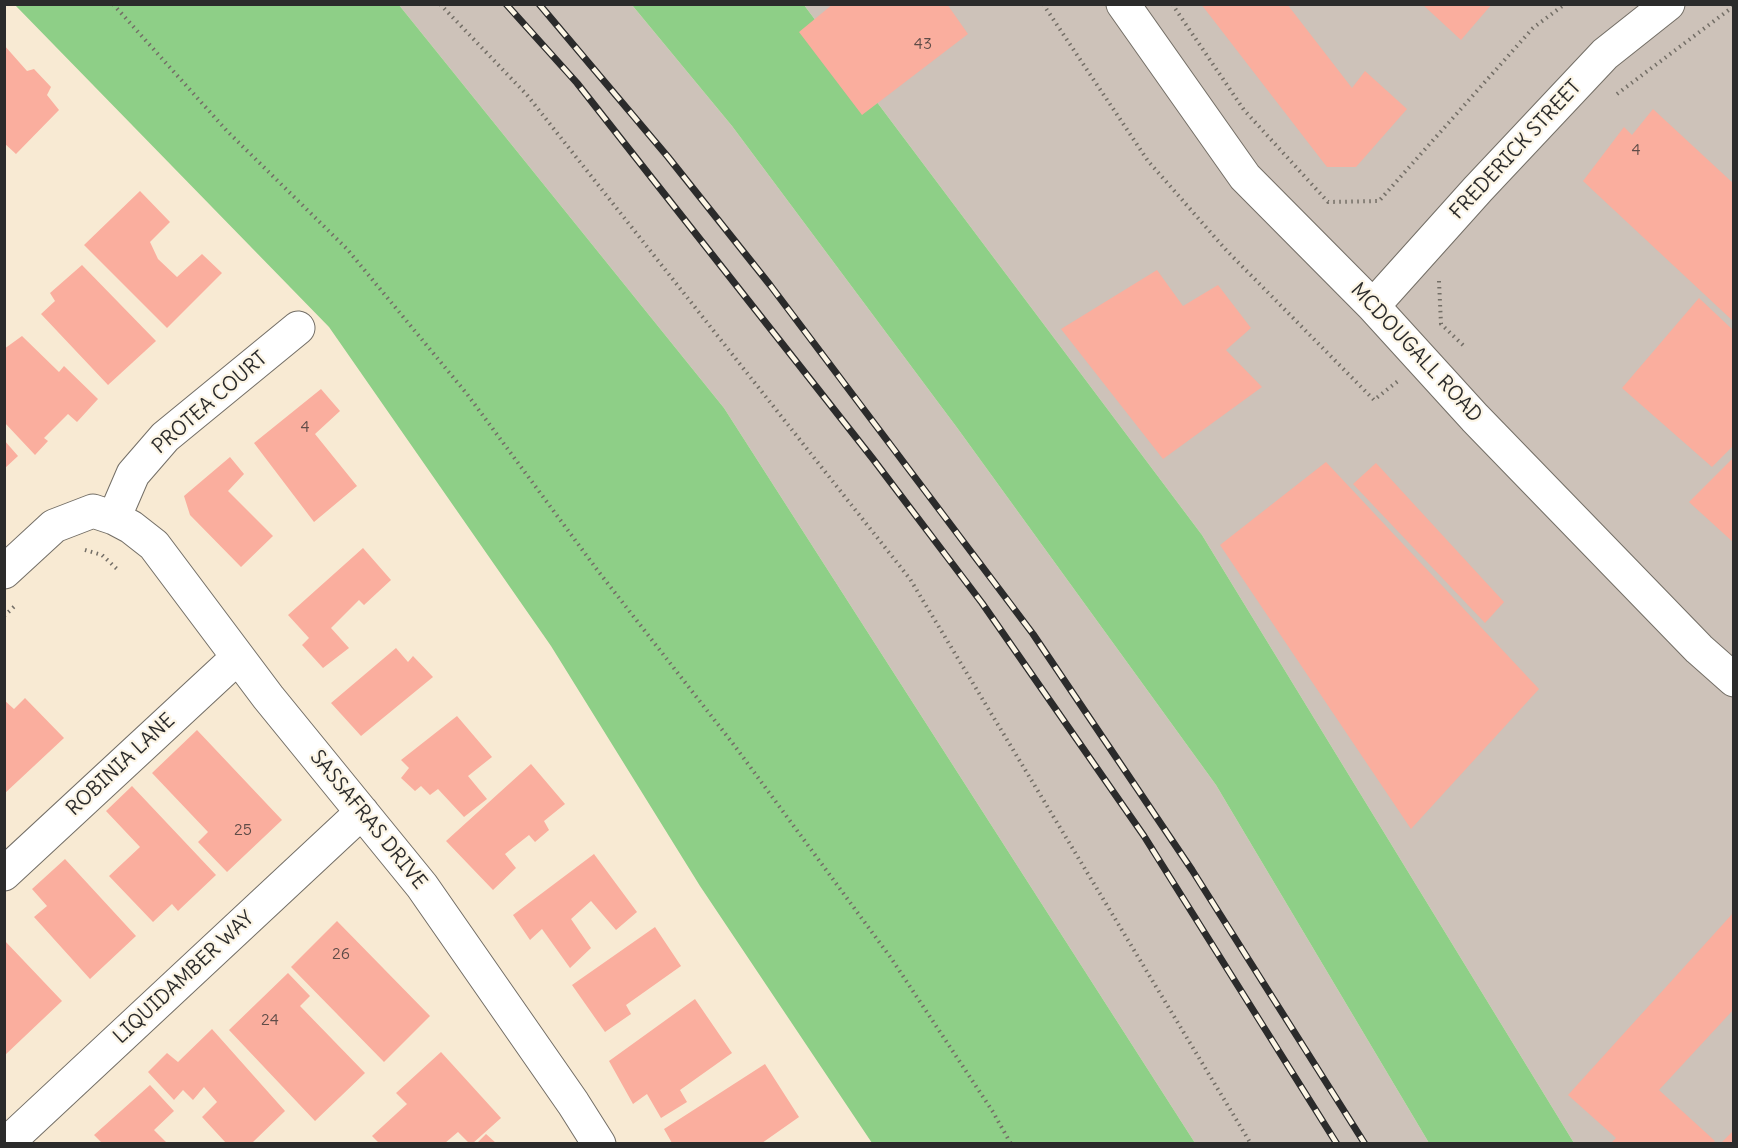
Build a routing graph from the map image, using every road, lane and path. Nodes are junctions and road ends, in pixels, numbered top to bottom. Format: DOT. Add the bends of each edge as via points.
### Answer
graph roads {
  1 [pos="113,4"];
  2 [pos="440,4"];
  3 [pos="1043,4"];
  4 [pos="1123,4"];
  5 [pos="1172,4"];
  6 [pos="1565,4"];
  7 [pos="1668,4"];
  8 [pos="1734,6"];
  9 [pos="1610,101"];
  10 [pos="1439,278"];
  11 [pos="1373,306"];
  12 [pos="298,328"];
  13 [pos="1466,348"];
  14 [pos="1424,361"];
  15 [pos="114,518"];
  16 [pos="77,554"];
  17 [pos="117,569"];
  18 [pos="4,572"];
  19 [pos="21,600"];
  20 [pos="4,616"];
  21 [pos="238,657"];
  22 [pos="1734,680"];
  23 [pos="362,812"];
  24 [pos="4,874"];
  25 [pos="6,1143"];
  26 [pos="599,1143"];
  27 [pos="1011,1143"];
  28 [pos="1251,1143"];
  1 -- 27 [label="path" via="227,131 347,249 467,394 891,958"];
  2 -- 28 [label="path" via="527,95 910,579"];
  3 -- 14 [label="path" via="1148,161 1227,250 1374,400"];
  4 -- 11 [label="street, MCDOUGALL ROAD" via="1245,177"];
  5 -- 6 [label="path" via="1244,110 1328,202 1379,201 1533,28"];
  7 -- 11 [label="street, FREDERICK STREET" via="1605,54"];
  8 -- 9 [label="path"];
  10 -- 13 [label="path" via="1441,324"];
  11 -- 14 [label="street, MCDOUGALL ROAD"];
  12 -- 15 [label="street, PROTEA COURT" via="165,437 133,474"];
  14 -- 22 [label="street, MCDOUGALL ROAD" via="1699,649"];
  15 -- 18 [label="street" via="93,511 54,526"];
  15 -- 21 [label="street, SASSAFRAS DRIVE" via="154,545"];
  16 -- 17 [label="path" via="84,550 102,555"];
  19 -- 20 [label="path"];
  21 -- 23 [label="street, SASSAFRAS DRIVE"];
  21 -- 24 [label="street, ROBINIA LANE"];
  23 -- 25 [label="street, LIQUIDAMBER WAY"];
  23 -- 26 [label="street, SASSAFRAS DRIVE" via="422,886"];
}
